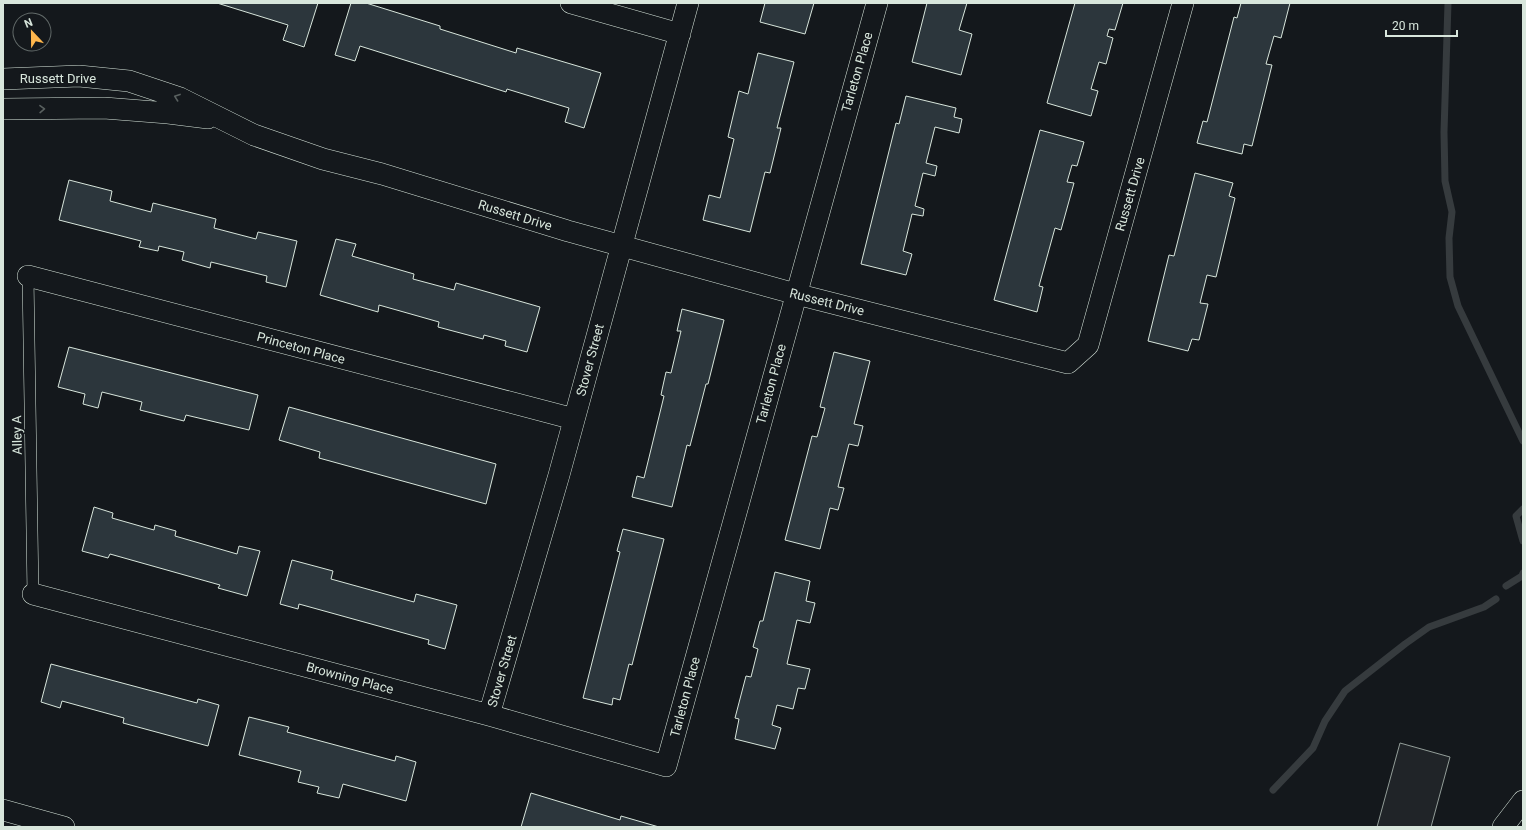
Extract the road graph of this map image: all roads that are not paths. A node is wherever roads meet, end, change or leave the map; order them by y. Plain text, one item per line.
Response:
1 (571, 3) edge
2 (688, 3) edge
3 (877, 3) edge
4 (1183, 3) edge
5 (680, 34) junction
6 (3, 79) edge
7 (3, 109) edge
8 (224, 120) junction
9 (621, 246) junction
10 (28, 276) joint
11 (796, 294) junction
12 (574, 419) junction
13 (33, 594) joint
14 (489, 715) junction
15 (666, 766) joint
16 (1523, 801) edge
17 (3, 810) edge
18 (64, 827) edge
19 (1503, 827) edge

1 - 5 street
2 - 5 street, Stover Street
3 - 11 street, Tarleton Place
4 - 11 street, Russett Drive
5 - 9 street, Stover Street
8 -> 6 street, Russett Drive
7 -> 8 street, Russett Drive
8 - 9 street, Russett Drive
9 - 11 street, Russett Drive
9 - 12 street, Stover Street
10 - 12 street, Princeton Place
10 - 13 lane, Alley A
11 - 15 street, Tarleton Place
12 - 14 street, Stover Street
13 - 14 street, Browning Place
14 - 15 street, Browning Place
16 - 19 street
17 - 18 street

